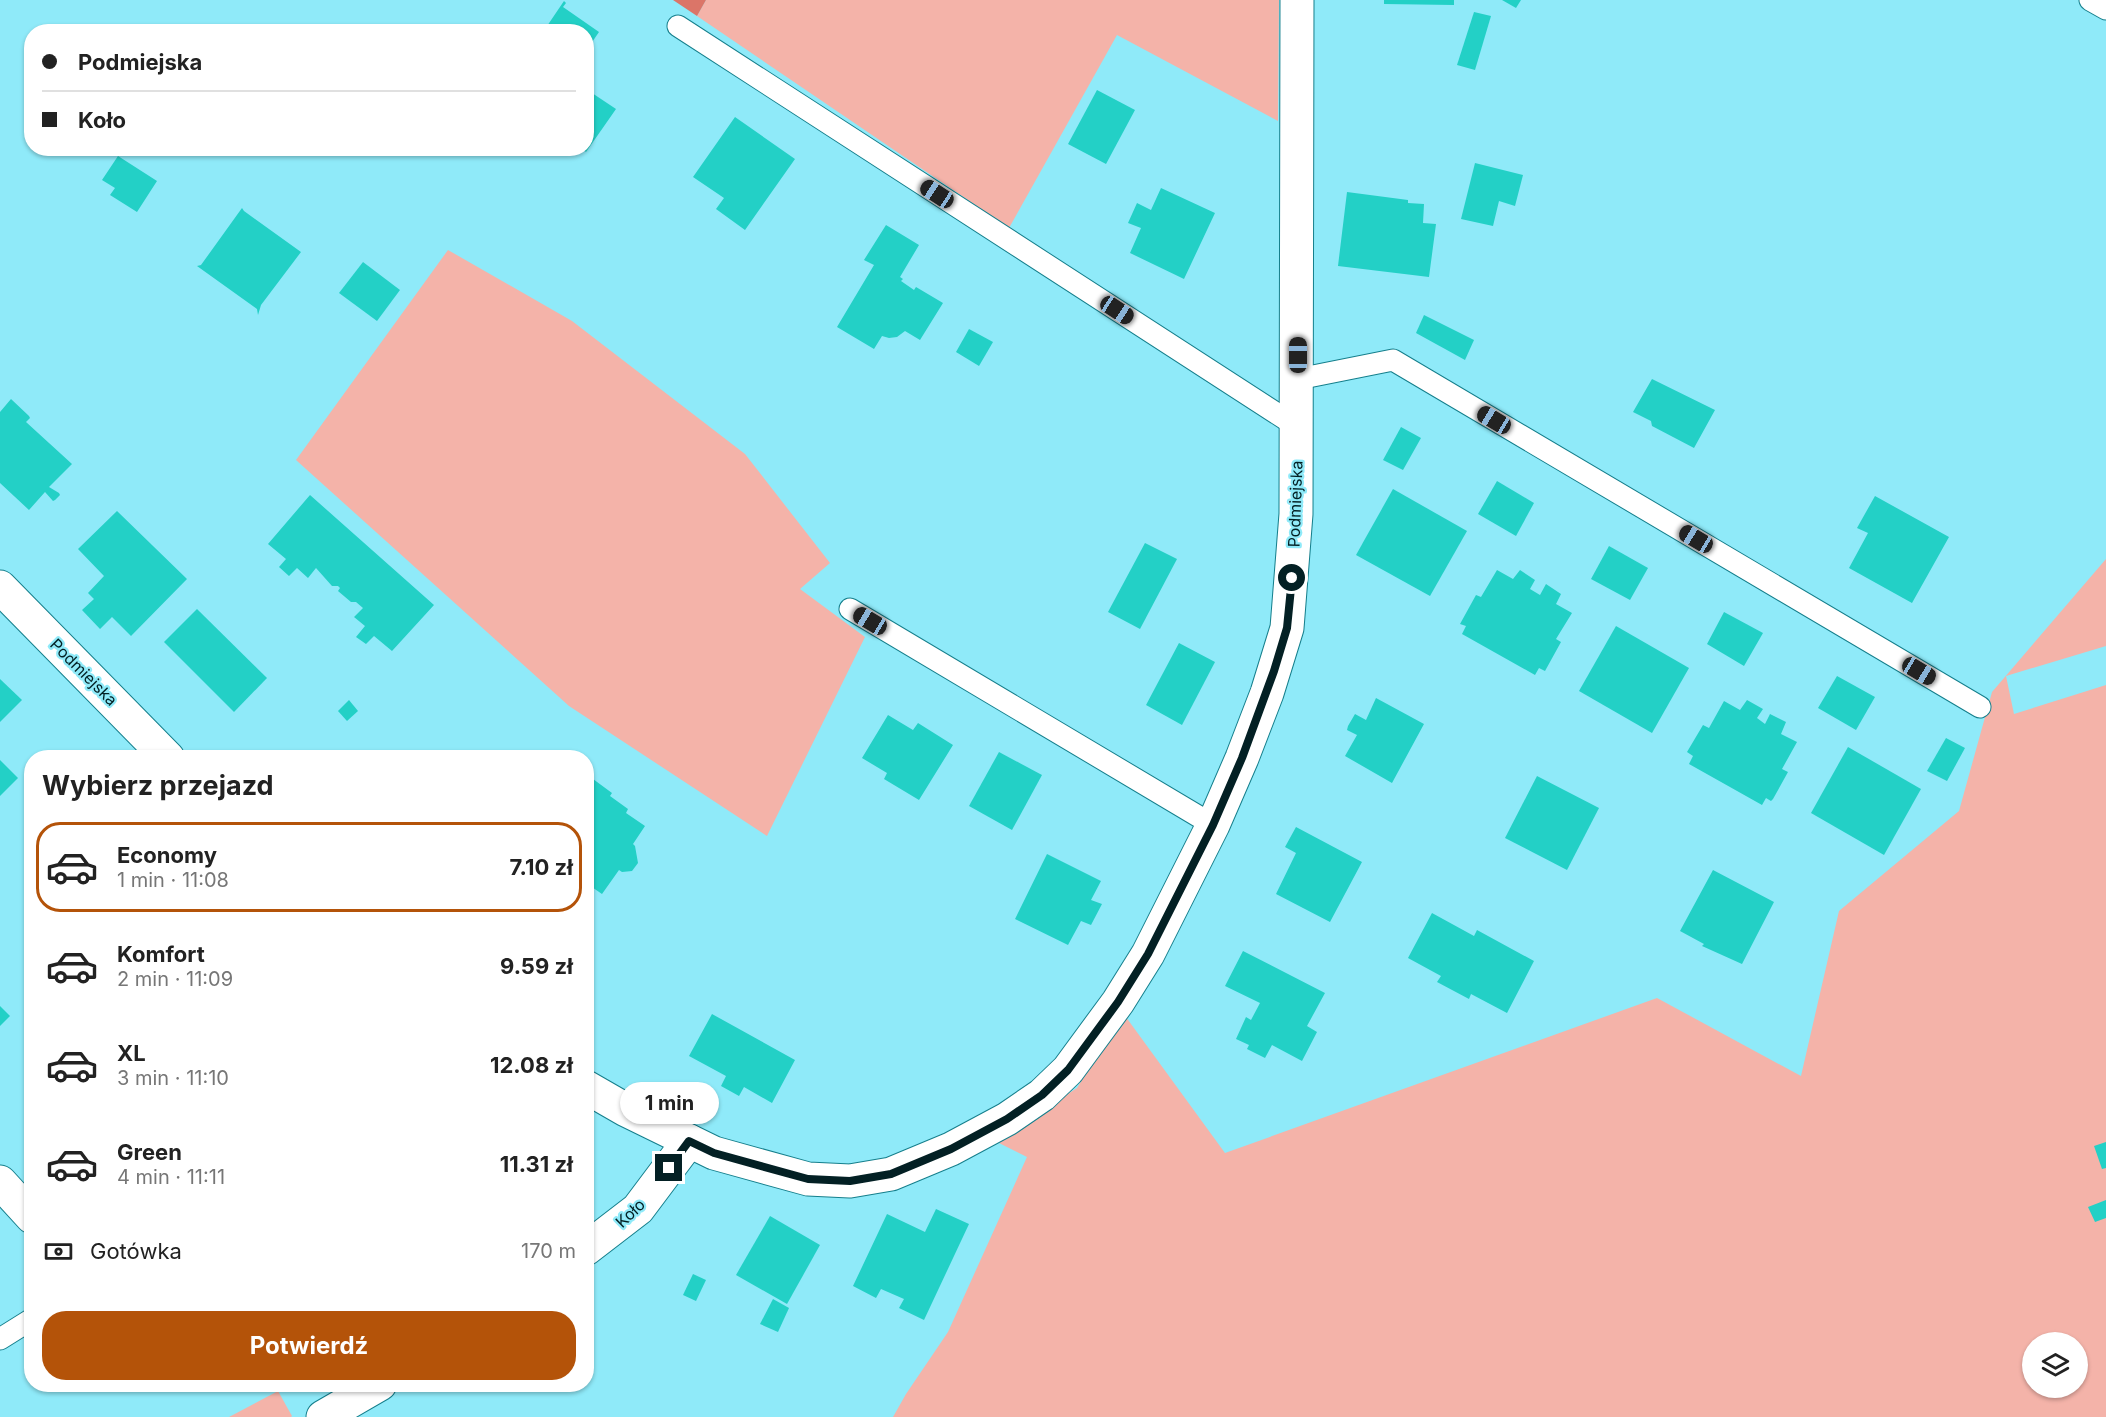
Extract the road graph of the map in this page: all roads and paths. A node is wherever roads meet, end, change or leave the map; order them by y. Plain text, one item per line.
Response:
1 (1296, 0) edge
2 (2090, 0) edge
3 (2106, 9) edge
4 (678, 26) dead end
5 (1298, 379) junction
6 (1296, 426) junction
7 (0, 587) edge
8 (850, 609) dead end
9 (1980, 707) dead end
10 (160, 750) edge
11 (1213, 825) junction
12 (594, 1092) edge
13 (689, 1141) junction
14 (0, 1182) edge
15 (24, 1208) edge
16 (594, 1243) edge
17 (24, 1324) edge
18 (0, 1339) edge
19 (366, 1392) edge
20 (323, 1417) edge

1 - 5 street, Podmiejska
2 - 3 lane
4 - 6 lane
5 - 6 street, Podmiejska
5 - 9 lane
6 - 11 street, Podmiejska
7 - 10 street, Podmiejska
8 - 11 lane
11 - 13 street, Podmiejska
12 - 13 street, Podmiejska
13 - 16 street, Koło
14 - 15 street
17 - 18 lane
19 - 20 street

